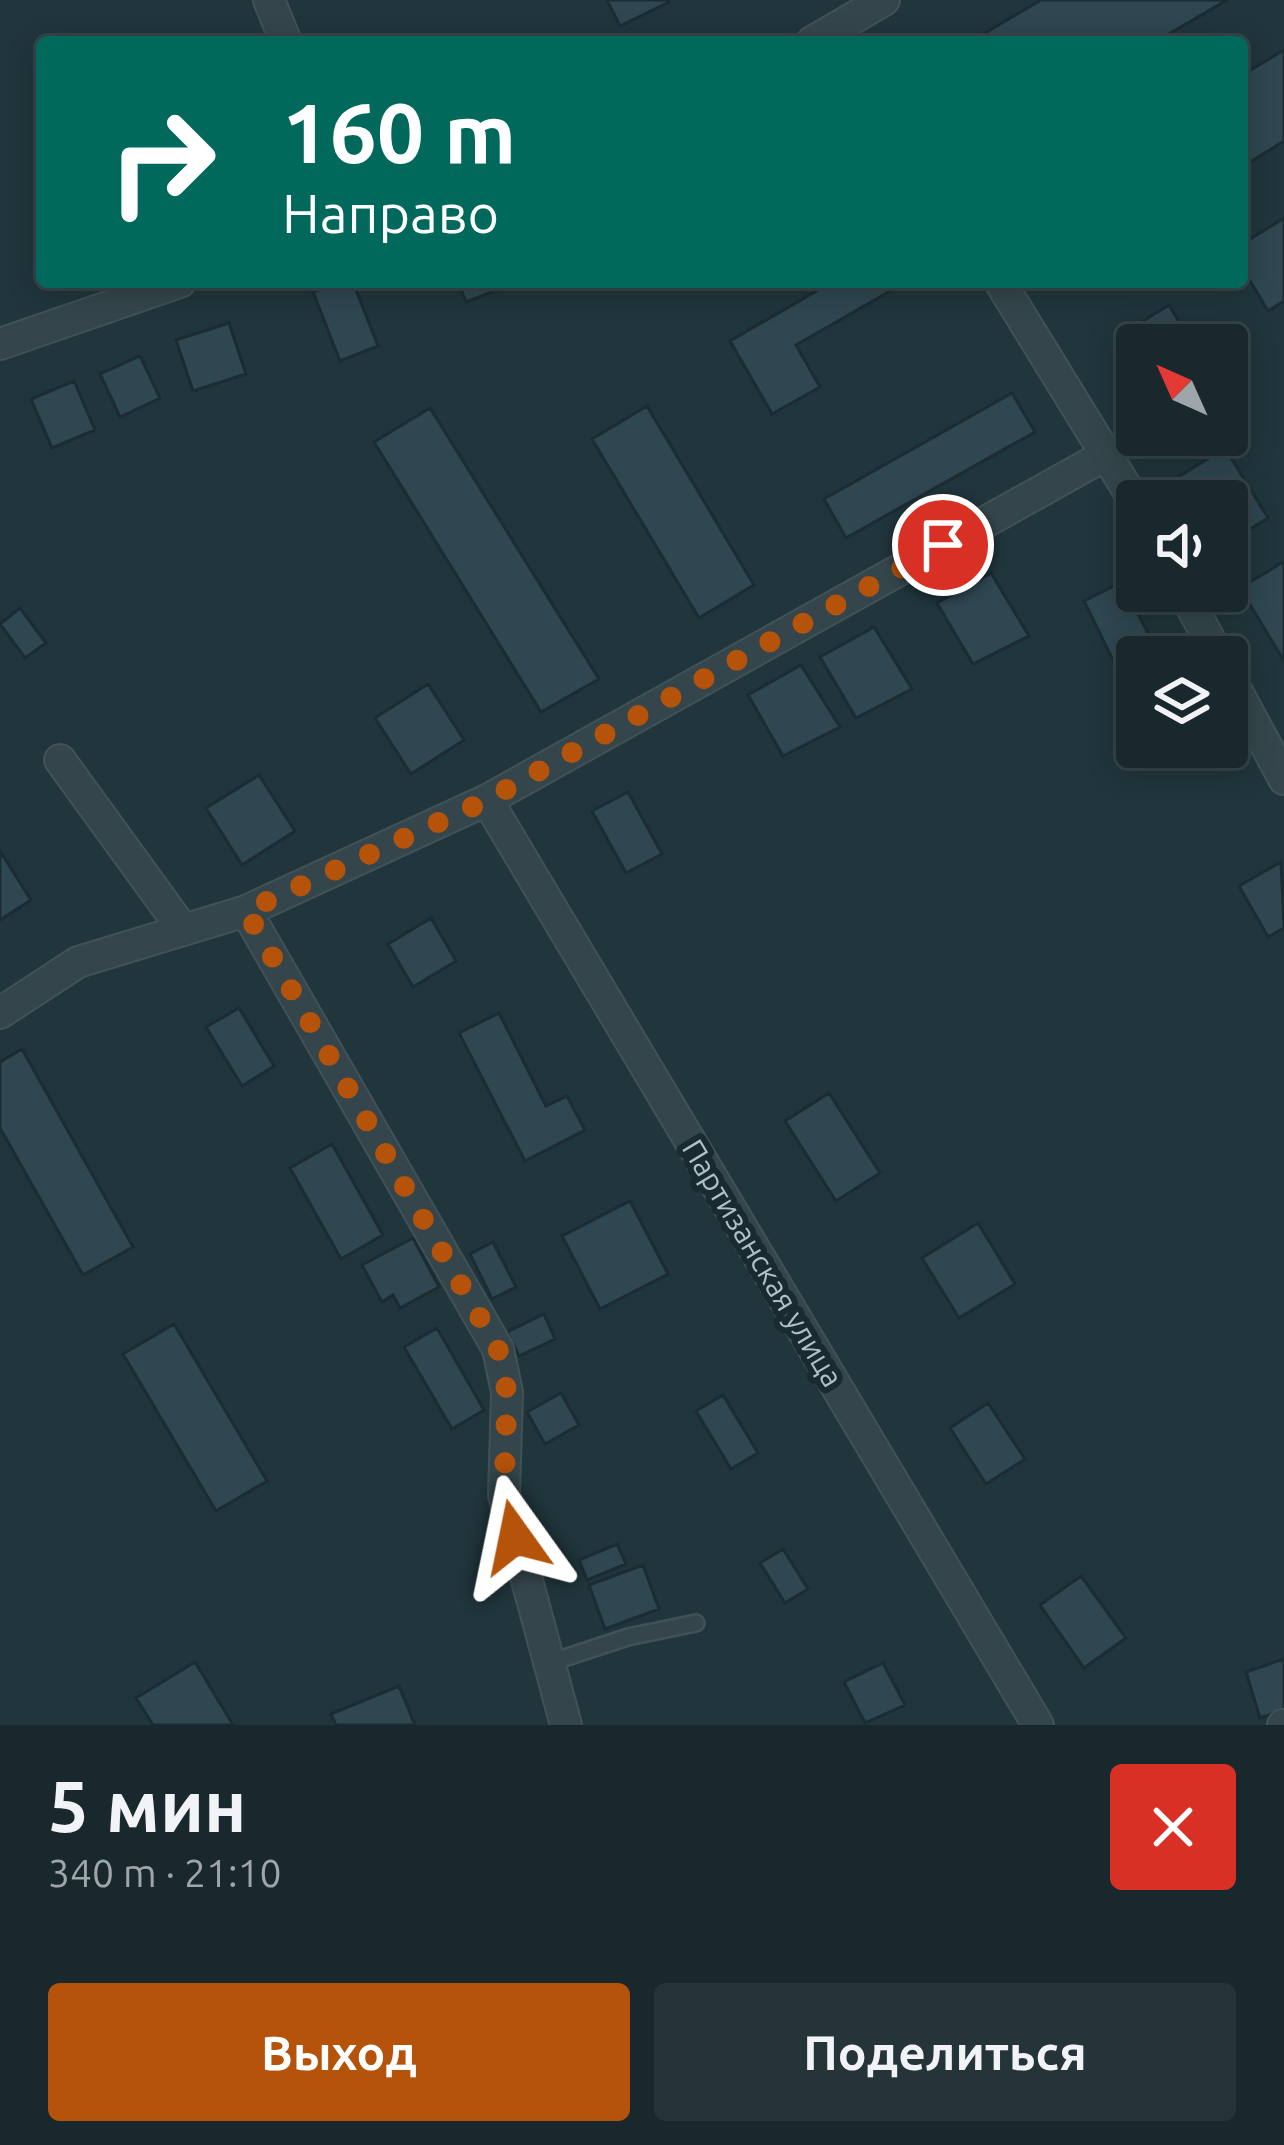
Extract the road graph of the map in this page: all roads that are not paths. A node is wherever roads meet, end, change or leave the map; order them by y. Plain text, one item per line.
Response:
1 (269, 0) edge
2 (884, 0) edge
3 (836, 22) edge
4 (284, 36) edge
5 (163, 288) edge
6 (1004, 288) edge
7 (0, 344) edge
8 (1109, 453) junction
9 (1124, 480) edge
10 (1248, 712) edge
11 (60, 760) dead end
12 (1284, 778) edge
13 (487, 800) junction
14 (246, 911) junction
15 (182, 928) junction
16 (0, 1013) edge
17 (696, 1623) dead end
18 (549, 1664) junction
19 (566, 1725) edge
20 (1038, 1725) edge

1 - 4 street
2 - 3 street
5 - 7 street
6 - 8 street
8 - 9 street
8 - 13 street
10 - 12 street
11 - 15 street
13 - 14 street
13 - 20 street, Партизанская улица
14 - 15 street
14 - 18 street
15 - 16 street
17 - 18 lane
18 - 19 street

